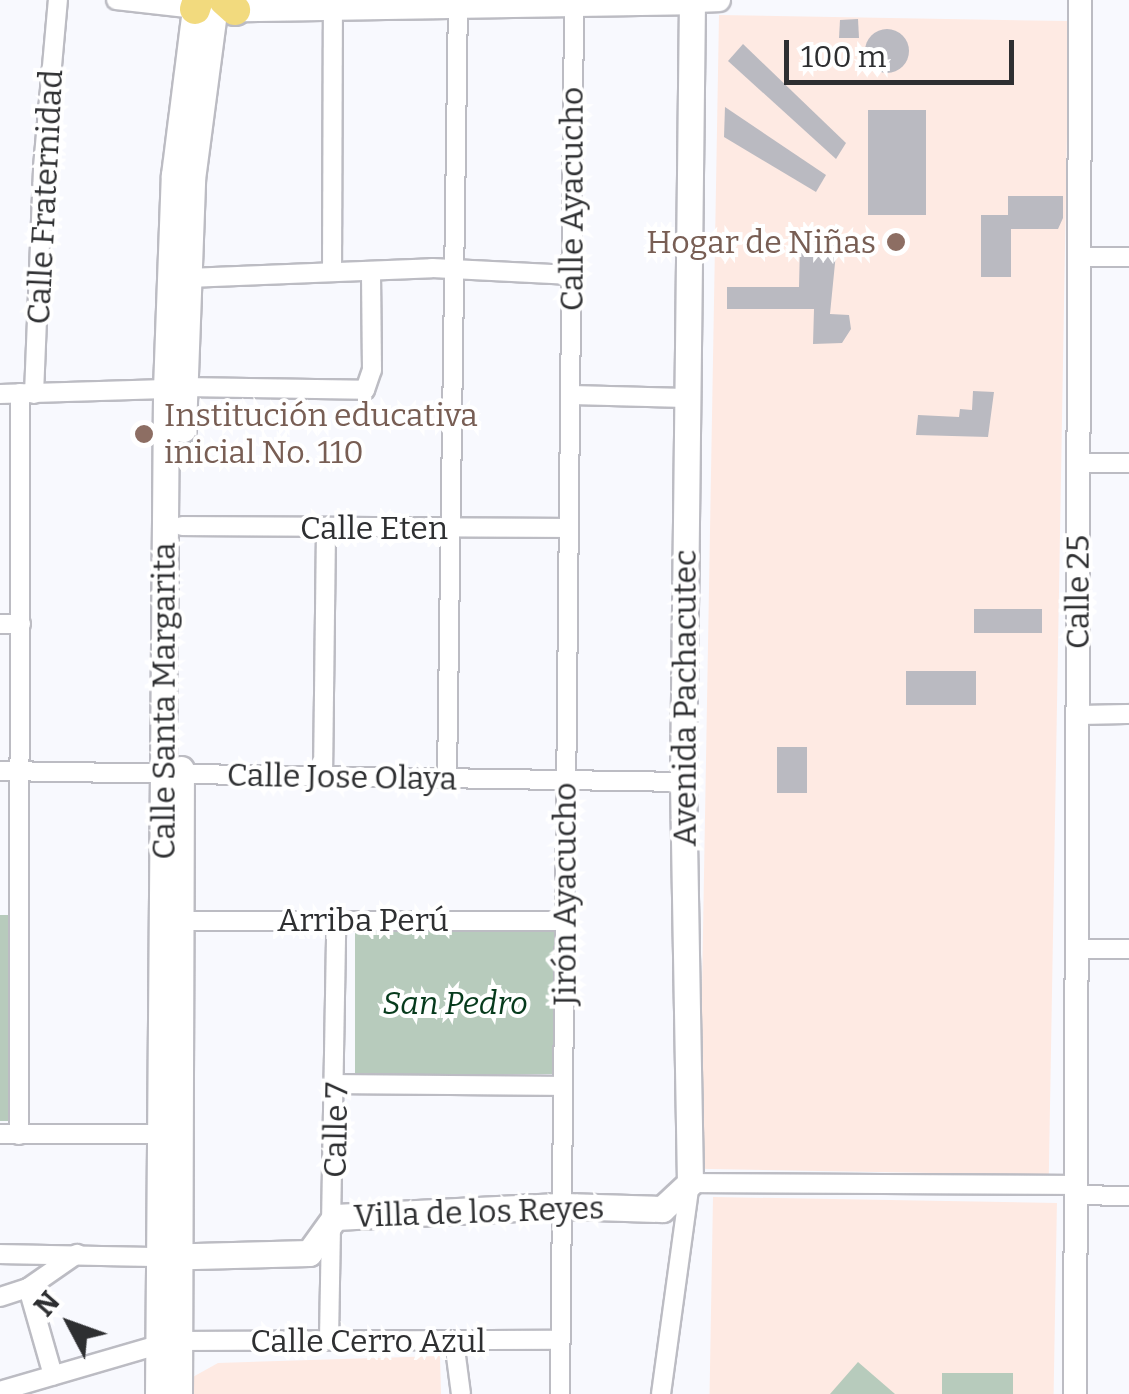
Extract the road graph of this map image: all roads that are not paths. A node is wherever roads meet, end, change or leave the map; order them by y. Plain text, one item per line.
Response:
1 (58, 0) edge
2 (116, 0) edge
3 (720, 0) edge
4 (1080, 0) edge
5 (692, 1) edge
6 (566, 2) edge
7 (458, 3) edge
8 (213, 6) edge
9 (333, 8) junction
10 (1079, 257) junction
11 (1129, 257) edge
12 (453, 269) junction
13 (371, 271) junction
14 (332, 272) junction
15 (572, 275) junction
16 (188, 278) junction
17 (175, 388) junction
18 (0, 394) edge
19 (27, 394) junction
20 (571, 395) junction
21 (686, 398) junction
22 (1078, 463) junction
23 (1129, 463) edge
24 (182, 526) junction
25 (326, 528) junction
26 (448, 528) junction
27 (566, 528) junction
28 (0, 624) edge
29 (21, 624) junction
30 (1129, 714) edge
31 (1078, 715) junction
32 (0, 771) edge
33 (22, 771) junction
34 (172, 774) junction
35 (323, 776) junction
36 (447, 778) junction
37 (565, 780) junction
38 (684, 782) junction
39 (9, 900) edge
40 (336, 920) junction
41 (172, 921) junction
42 (564, 921) junction
43 (1076, 949) junction
44 (1129, 949) edge
45 (337, 1084) junction
46 (563, 1086) junction
47 (170, 1134) junction
48 (9, 1135) edge
49 (690, 1183) junction
50 (1076, 1190) junction
51 (1129, 1196) edge
52 (564, 1206) junction
53 (336, 1217) junction
54 (0, 1254) edge
55 (78, 1254) junction
56 (168, 1258) junction
57 (28, 1288) junction
58 (0, 1297) edge
59 (329, 1340) junction
60 (557, 1340) junction
61 (454, 1341) junction
62 (168, 1343) junction
63 (53, 1375) junction
64 (0, 1391) edge
65 (158, 1394) edge
66 (178, 1394) edge
67 (461, 1394) edge
68 (560, 1394) edge
69 (661, 1394) edge
70 (1075, 1394) edge

1 - 19 street, Calle Fraternidad
2 - 8 street
3 - 5 street
4 - 10 street, Calle 25
5 - 6 main road
5 - 21 main road, Avenida Pachacutec
6 - 7 main road
6 - 15 street, Calle Ayacucho
7 - 9 main road
7 - 12 street
8 - 9 main road
8 - 16 main road, Calle Santa Margarita
8 - 17 main road, Calle Santa Margarita
9 - 14 street
10 - 11 street
10 - 22 street, Calle 25
12 - 13 street
12 - 15 street
12 - 26 street
13 - 14 street
13 - 17 street
14 - 16 street
15 - 20 street, Calle Ayacucho
16 - 17 main road, Calle Santa Margarita
17 - 19 street
17 - 24 main road, Calle Santa Margarita
17 - 34 main road, Calle Santa Margarita
18 - 19 street
19 - 29 street, Calle Fraternidad
20 - 21 street
20 - 27 street, Jirón Ayacucho
21 - 38 main road, Avenida Pachacutec
22 - 23 street
22 - 31 street, Calle 25
24 - 25 street, Calle Eten
24 - 34 main road, Calle Santa Margarita
25 - 26 street, Calle Eten
25 - 35 street
26 - 27 street, Calle Eten
26 - 36 street
27 - 37 street, Jirón Ayacucho
28 - 29 street
29 - 33 street, Calle Fraternidad
30 - 31 street
31 - 43 street, Calle 25
32 - 33 street, Calle Jose Olaya
33 - 34 street, Calle Jose Olaya
33 - 39 street, Calle Fraternidad
34 - 35 street, Calle Jose Olaya
34 - 41 main road, Calle Santa Margarita
35 - 36 street, Calle Jose Olaya
36 - 37 street, Calle Jose Olaya
37 - 38 street, Calle Jose Olaya
37 - 42 street, Jirón Ayacucho
38 - 49 main road, Avenida Pachacutec
39 - 48 street, Calle Fraternidad
40 - 41 street, Arriba Perú
40 - 42 street, Arriba Perú
40 - 45 street, Calle 7
41 - 47 main road, Calle Santa Margarita
42 - 46 street, Jirón Ayacucho
43 - 44 street
43 - 50 street, Calle 25
45 - 46 street
45 - 53 street, Calle 7
46 - 52 street, Jirón Ayacucho
47 - 48 street
47 - 56 main road, Calle Santa Margarita
49 - 50 street
49 - 52 main road, Villa de los Reyes
49 - 69 street, Avenida Pachacutec
50 - 51 street
50 - 70 street, Calle 25
52 - 53 main road, Villa de los Reyes
52 - 60 street, Jirón Ayacucho
53 - 56 main road, Villa de los Reyes
53 - 59 street, Calle 7
54 - 55 street
55 - 56 street
55 - 57 street
56 - 62 main road, Calle Santa Margarita
57 - 58 street
57 - 63 street
59 - 61 street, Calle Cerro Azul
59 - 62 street, Calle Cerro Azul
60 - 61 street, Calle Cerro Azul
60 - 68 street, Jirón Ayacucho
61 - 67 street
62 - 63 street, Calle Cerro Azul
62 - 65 main road, Calle Santa Margarita
62 - 66 main road, Calle Santa Margarita
63 - 64 street, Calle Cerro Azul

